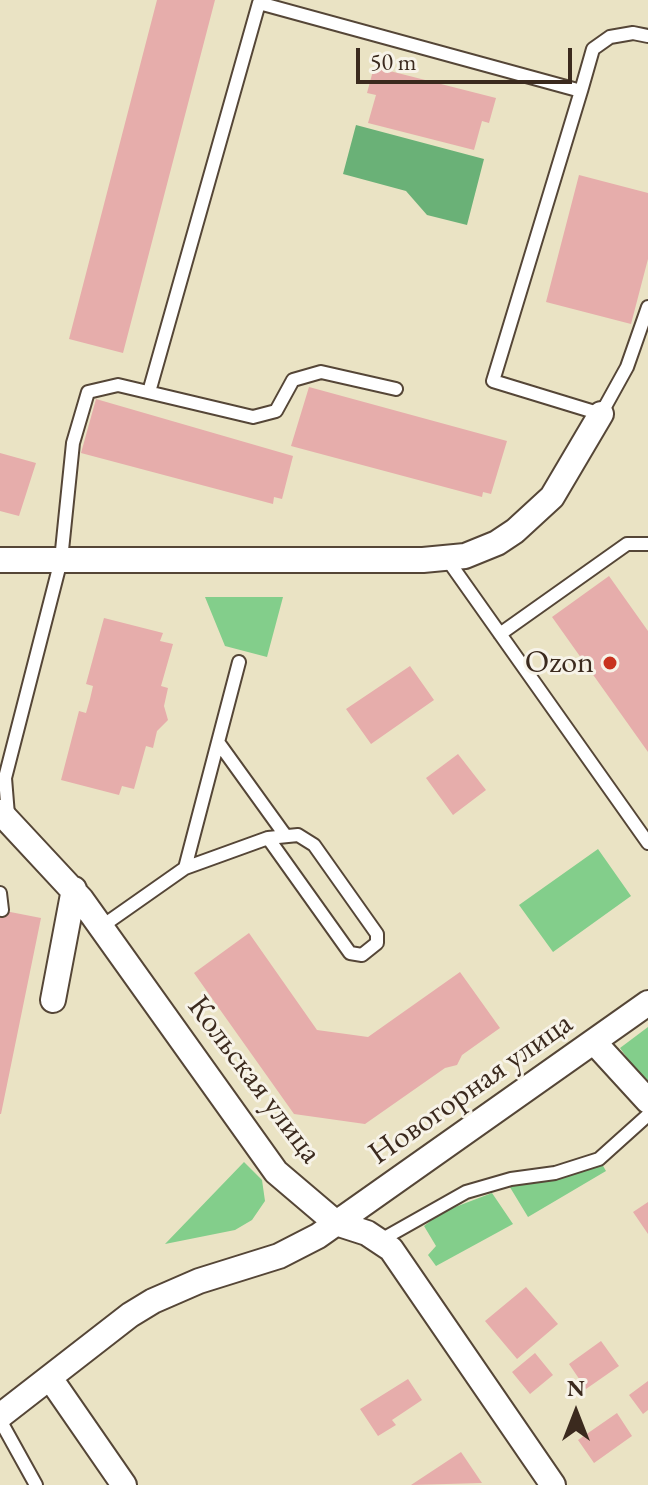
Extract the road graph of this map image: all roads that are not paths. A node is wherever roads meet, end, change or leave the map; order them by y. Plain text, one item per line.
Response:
1 (648, 36) edge
2 (581, 91) junction
3 (648, 307) edge
4 (396, 389) dead end
5 (149, 392) junction
6 (601, 414) junction
7 (648, 544) edge
8 (447, 559) junction
9 (0, 560) edge
10 (61, 560) junction
11 (500, 634) junction
12 (239, 662) dead end
13 (218, 742) junction
14 (4, 815) edge
15 (285, 835) junction
16 (268, 838) junction
17 (648, 843) edge
18 (185, 868) junction
19 (74, 889) junction
20 (0, 893) edge
21 (2, 910) edge
22 (101, 927) junction
23 (53, 1000) dead end
24 (648, 1003) edge
25 (594, 1042) junction
26 (648, 1101) edge
27 (648, 1115) edge
28 (336, 1223) junction
29 (386, 1244) junction
30 (50, 1378) junction
31 (0, 1418) edge
32 (36, 1485) edge
33 (124, 1485) edge
34 (553, 1485) edge

1 - 2 lane
2 - 5 lane
2 - 6 lane
3 - 6 lane
4 - 5 lane
5 - 10 lane
6 - 8 street
7 - 11 lane
8 - 10 street
8 - 11 lane
9 - 10 street
10 - 14 lane
11 - 17 lane
12 - 13 lane
13 - 15 lane
13 - 18 lane
14 - 19 street, Кольская улица
15 - 16 lane
15 - 16 lane
16 - 18 lane
18 - 22 lane
19 - 22 street, Кольская улица
19 - 23 street
20 - 21 lane
22 - 28 street, Кольская улица
24 - 25 street, Новогорная улица
25 - 26 street
25 - 28 street, Новогорная улица
27 - 29 lane
28 - 29 street, Кольская улица
28 - 30 street, Новогорная улица
29 - 34 street
30 - 31 street, Новогорная улица
30 - 33 street
31 - 32 lane

